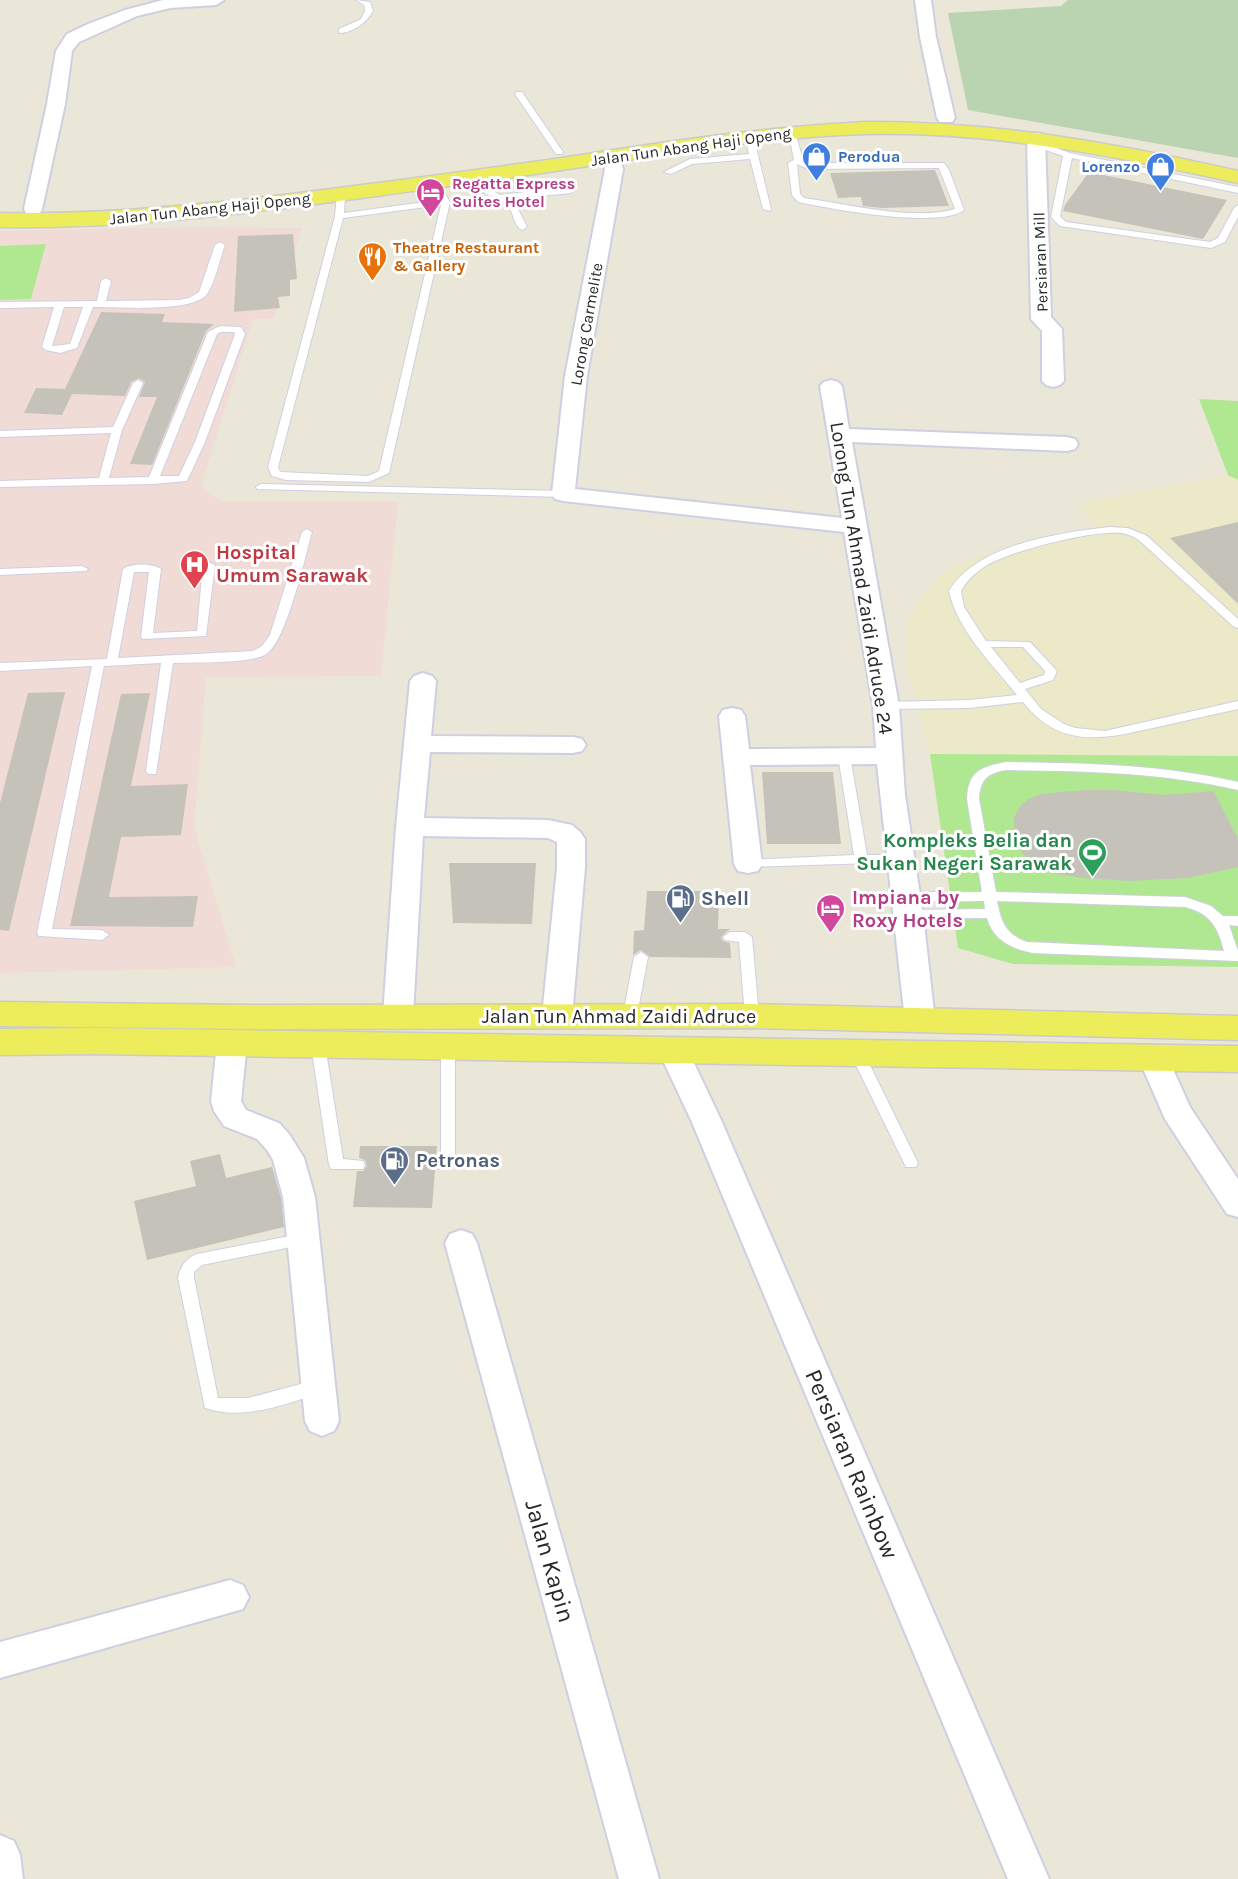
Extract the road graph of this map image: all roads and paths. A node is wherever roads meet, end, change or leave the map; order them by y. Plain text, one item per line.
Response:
1 (216, 0) edge
2 (360, 0) edge
3 (923, 0) edge
4 (342, 32) dead end
5 (519, 94) dead end
6 (946, 118) junction
7 (791, 132) junction
8 (1036, 141) junction
9 (751, 146) junction
10 (559, 152) junction
11 (1068, 155) junction
12 (610, 156) junction
13 (799, 161) junction
14 (1238, 166) edge
15 (668, 172) dead end
16 (478, 177) junction
17 (1238, 177) edge
18 (434, 183) junction
19 (571, 190) dead end
20 (1238, 190) edge
21 (341, 194) junction
22 (499, 198) junction
23 (446, 202) junction
24 (0, 208) edge
25 (1238, 208) edge
26 (33, 209) junction
27 (767, 209) dead end
28 (339, 216) junction
29 (0, 220) edge
30 (522, 227) dead end
31 (220, 245) dead end
32 (106, 281) dead end
33 (60, 304) junction
34 (89, 304) junction
35 (101, 304) junction
36 (0, 305) edge
37 (1053, 381) dead end
38 (138, 383) dead end
39 (831, 386) dead end
40 (117, 430) junction
41 (0, 434) edge
42 (841, 435) junction
43 (1066, 444) dead end
44 (153, 481) junction
45 (104, 482) junction
46 (0, 484) edge
47 (261, 487) dead end
48 (563, 494) junction
49 (856, 526) junction
50 (307, 532) dead end
51 (209, 565) dead end
52 (81, 569) dead end
53 (0, 572) edge
54 (1238, 625) edge
55 (147, 637) junction
56 (982, 644) junction
57 (168, 659) junction
58 (146, 660) junction
59 (106, 662) junction
60 (0, 667) edge
61 (423, 681) dead end
62 (1021, 693) junction
63 (886, 706) junction
64 (1236, 708) edge
65 (732, 716) dead end
66 (418, 744) junction
67 (573, 746) dead end
68 (844, 756) junction
69 (889, 756) junction
70 (738, 757) junction
71 (152, 771) dead end
72 (1238, 786) edge
73 (410, 827) junction
74 (900, 859) junction
75 (861, 860) junction
76 (748, 864) joint
77 (989, 896) junction
78 (908, 906) junction
79 (993, 913) junction
80 (1221, 920) junction
81 (1238, 921) edge
82 (102, 936) dead end
83 (730, 937) dead end
84 (1235, 956) edge
85 (641, 957) dead end
86 (0, 1014) edge
87 (630, 1015) junction
88 (398, 1016) junction
89 (557, 1016) junction
90 (752, 1016) junction
91 (920, 1021) junction
92 (1238, 1028) edge
93 (0, 1042) edge
94 (231, 1043) junction
95 (318, 1044) junction
96 (448, 1046) junction
97 (673, 1050) junction
98 (857, 1053) junction
99 (1153, 1057) junction
100 (1238, 1059) edge
101 (436, 1163) dead end
102 (911, 1163) dead end
103 (358, 1165) dead end
104 (1238, 1205) edge
105 (305, 1239) junction
106 (461, 1243) dead end
107 (319, 1386) junction
108 (322, 1421) dead end
109 (230, 1597) dead end
110 (0, 1660) edge
111 (0, 1855) edge
112 (3, 1879) edge
113 (639, 1879) edge
114 (1029, 1879) edge

1 - 26 street
2 - 4 lane
3 - 6 street
5 - 10 lane
6 - 10 main road, Jalan Tun Abang Haji Openg
6 - 14 main road, Jalan Tun Abang Haji Openg
7 - 8 main road, Jalan Tun Abang Haji Openg
7 - 9 main road, Jalan Tun Abang Haji Openg
7 - 13 lane
8 - 11 lane
8 - 17 main road, Jalan Tun Abang Haji Openg
8 - 37 street, Persiaran Mill
9 - 12 main road, Jalan Tun Abang Haji Openg
9 - 15 lane
9 - 27 lane
10 - 26 main road, Jalan Tun Abang Haji Openg
11 - 20 lane
11 - 25 lane
12 - 16 main road, Jalan Tun Abang Haji Openg
12 - 48 street, Lorong Carmelite
13 - 13 lane
16 - 18 main road, Jalan Tun Abang Haji Openg
16 - 22 lane
18 - 21 main road, Jalan Tun Abang Haji Openg
18 - 23 lane
19 - 22 lane
21 - 28 lane
21 - 29 main road, Jalan Tun Abang Haji Openg
22 - 30 lane
23 - 28 lane
23 - 28 lane
24 - 26 main road, Jalan Tun Abang Haji Openg
31 - 35 lane
32 - 35 lane
33 - 34 lane
33 - 34 lane
33 - 36 lane
34 - 35 lane
38 - 40 lane
39 - 42 street, Lorong Tun Ahmad Zaidi Adruce 24
40 - 41 lane
40 - 45 lane
42 - 43 street
42 - 49 street, Lorong Tun Ahmad Zaidi Adruce 24
44 - 44 lane
44 - 45 lane
45 - 46 lane
47 - 48 lane
48 - 49 street
49 - 63 street, Lorong Tun Ahmad Zaidi Adruce 24
50 - 57 lane
51 - 55 lane
52 - 53 lane
54 - 56 lane
55 - 58 lane
55 - 59 lane
56 - 62 lane
56 - 62 lane
57 - 58 lane
57 - 71 lane
58 - 59 lane
59 - 60 lane
59 - 82 lane
61 - 66 street
62 - 63 lane
62 - 64 lane
63 - 69 street, Lorong Tun Ahmad Zaidi Adruce 24
65 - 70 street
66 - 67 street
66 - 73 street
68 - 69 street
68 - 70 street
68 - 75 lane
69 - 74 street, Lorong Tun Ahmad Zaidi Adruce 24
70 - 76 street
72 - 77 lane
73 - 88 street
73 - 89 street
74 - 75 lane
74 - 78 street, Lorong Tun Ahmad Zaidi Adruce 24
75 - 76 lane
77 - 78 lane
77 - 79 lane
77 - 80 lane
78 - 79 lane
78 - 91 street, Lorong Tun Ahmad Zaidi Adruce 24
79 - 84 lane
80 - 81 lane
80 - 84 lane
83 - 90 lane
85 - 87 lane
86 - 88 main road, Jalan Tun Ahmad Zaidi Adruce
87 - 89 main road, Jalan Tun Ahmad Zaidi Adruce
87 - 90 main road, Jalan Tun Ahmad Zaidi Adruce
88 - 89 main road, Jalan Tun Ahmad Zaidi Adruce
90 - 91 main road, Jalan Tun Ahmad Zaidi Adruce
91 - 92 main road, Jalan Tun Ahmad Zaidi Adruce
93 - 94 main road, Jalan Tun Ahmad Zaidi Adruce
94 - 95 main road, Jalan Tun Ahmad Zaidi Adruce
94 - 105 street
95 - 96 main road, Jalan Tun Ahmad Zaidi Adruce
95 - 103 lane
96 - 97 main road, Jalan Tun Ahmad Zaidi Adruce
96 - 101 lane
97 - 98 main road, Jalan Tun Ahmad Zaidi Adruce
97 - 114 street, Persiaran Rainbow
98 - 99 main road, Jalan Tun Ahmad Zaidi Adruce
98 - 102 lane
99 - 100 main road, Jalan Tun Ahmad Zaidi Adruce
99 - 104 street
105 - 107 street
105 - 107 lane
106 - 113 street, Jalan Kapin
107 - 108 street
109 - 110 street
111 - 112 street

